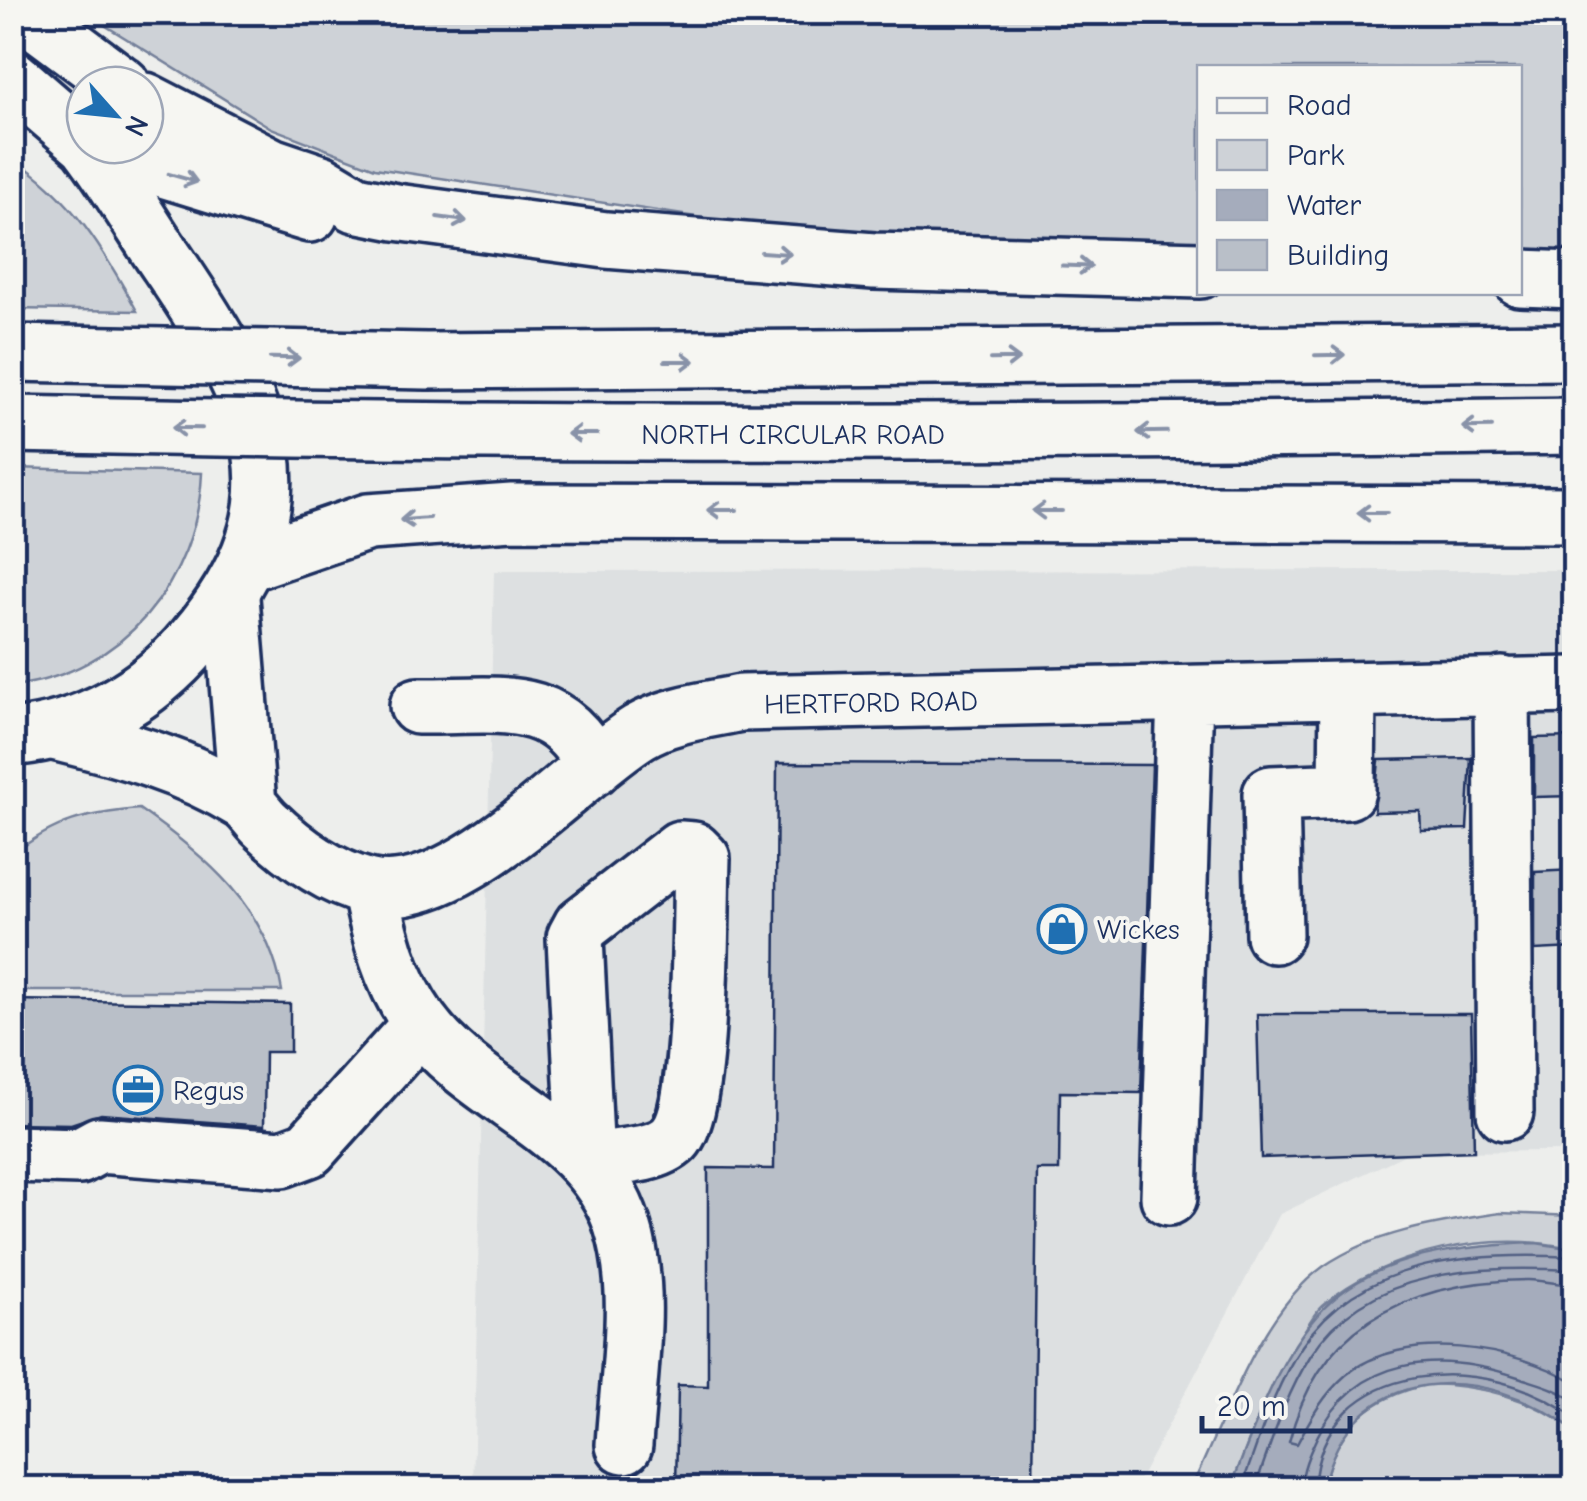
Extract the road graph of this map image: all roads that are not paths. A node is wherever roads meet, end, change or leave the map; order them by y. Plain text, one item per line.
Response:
1 (24, 12) edge
2 (95, 65) edge
3 (12, 78) edge
4 (165, 112) edge
5 (65, 124) edge
6 (102, 165) edge
7 (155, 165) edge
8 (356, 204) junction
9 (1197, 270) edge
10 (1522, 278) edge
11 (1574, 280) edge
12 (12, 352) edge
13 (1574, 352) edge
14 (12, 424) edge
15 (1574, 426) edge
16 (1574, 514) edge
17 (240, 580) junction
18 (1574, 685) edge
19 (1502, 686) junction
20 (1348, 691) junction
21 (1185, 695) junction
22 (418, 706) dead end
23 (35, 735) edge
24 (594, 767) junction
25 (248, 804) junction
26 (370, 888) junction
27 (1274, 936) dead end
28 (421, 1024) junction
29 (1506, 1112) dead end
30 (12, 1154) edge
31 (586, 1161) junction
32 (1170, 1196) dead end
33 (624, 1445) dead end

1 - 2 main road
3 - 5 main road
4 - 8 main road
6 - 17 main road
7 -> 8 main road
8 -> 9 main road
10 - 11 main road
12 -> 13 main road, bridge
15 -> 14 main road, NORTH CIRCULAR ROAD, bridge
16 -> 17 main road
17 - 23 main road
17 - 25 main road
18 - 19 main road, HERTFORD ROAD
19 - 20 main road, HERTFORD ROAD
19 - 29 main road
20 - 21 main road, HERTFORD ROAD
20 - 27 main road
21 - 24 main road, HERTFORD ROAD
21 - 32 main road
22 - 24 main road
23 - 25 main road
24 - 26 main road, HERTFORD ROAD
25 - 26 main road
26 - 28 main road
28 - 30 main road
28 - 31 main road
31 - 31 main road
31 - 33 main road

